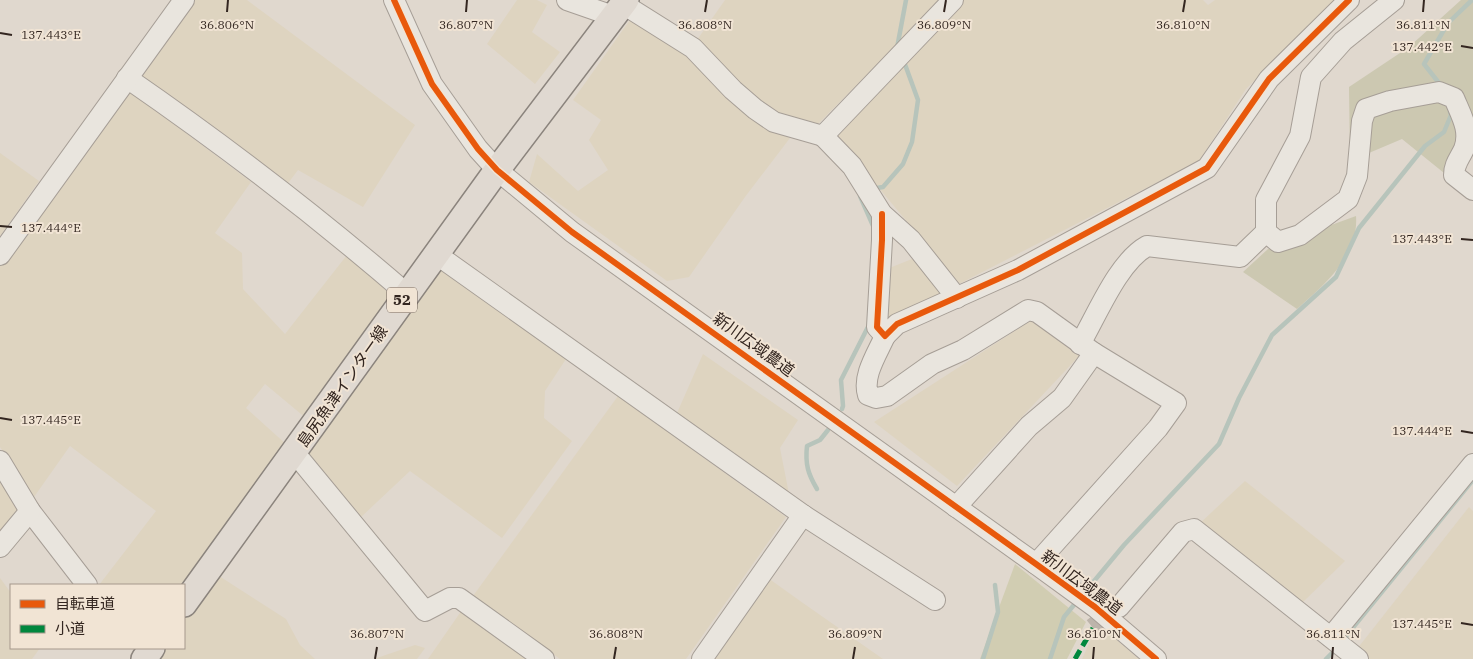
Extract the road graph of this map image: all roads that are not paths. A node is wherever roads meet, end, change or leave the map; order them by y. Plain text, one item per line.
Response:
1 (184, 0) edge
2 (394, 0) edge
3 (568, 0) edge
4 (952, 0) edge
5 (1349, 0) edge
6 (1394, 0) edge
7 (621, 7) edge
8 (127, 78) junction
9 (823, 136) junction
10 (497, 170) junction
11 (1473, 190) edge
12 (882, 214) junction
13 (1266, 232) junction
14 (436, 254) junction
15 (0, 255) edge
16 (407, 294) junction
17 (957, 298) junction
18 (884, 336) junction
19 (1087, 349) junction
20 (294, 452) junction
21 (0, 461) edge
22 (1473, 464) edge
23 (956, 507) junction
24 (30, 511) junction
25 (803, 515) junction
26 (0, 547) edge
27 (1036, 564) junction
28 (86, 584) edge
29 (935, 600) dead end
30 (185, 603) edge
31 (1118, 606) tunnel mouth
32 (1331, 637) junction
33 (1349, 656) edge
34 (544, 659) edge
35 (702, 659) edge
36 (1156, 659) edge

1 - 8 street
2 - 10 street, 新川広域農道
3 - 7 street
4 - 9 street
5 - 17 street
6 - 13 street
7 - 9 street
7 - 10 main road, 島尻魚津インター線 / 52
8 - 15 street
8 - 16 street
9 - 12 street
10 - 14 main road, 島尻魚津インター線 / 52
10 - 23 street, 新川広域農道
11 - 13 street
12 - 17 street
12 - 18 street
13 - 19 street
14 - 16 main road, 島尻魚津インター線 / 52
14 - 25 street
16 - 20 main road, 島尻魚津インター線 / 52
17 - 18 street
18 - 19 street
19 - 23 street
19 - 27 street
20 - 30 main road, 島尻魚津インター線 / 52
20 - 34 street
21 - 24 street
22 - 32 street
23 - 27 street, 新川広域農道
24 - 26 street
24 - 28 street
25 - 29 street
25 - 35 street
27 - 36 street, 新川広域農道
31 - 32 street
32 - 33 street

